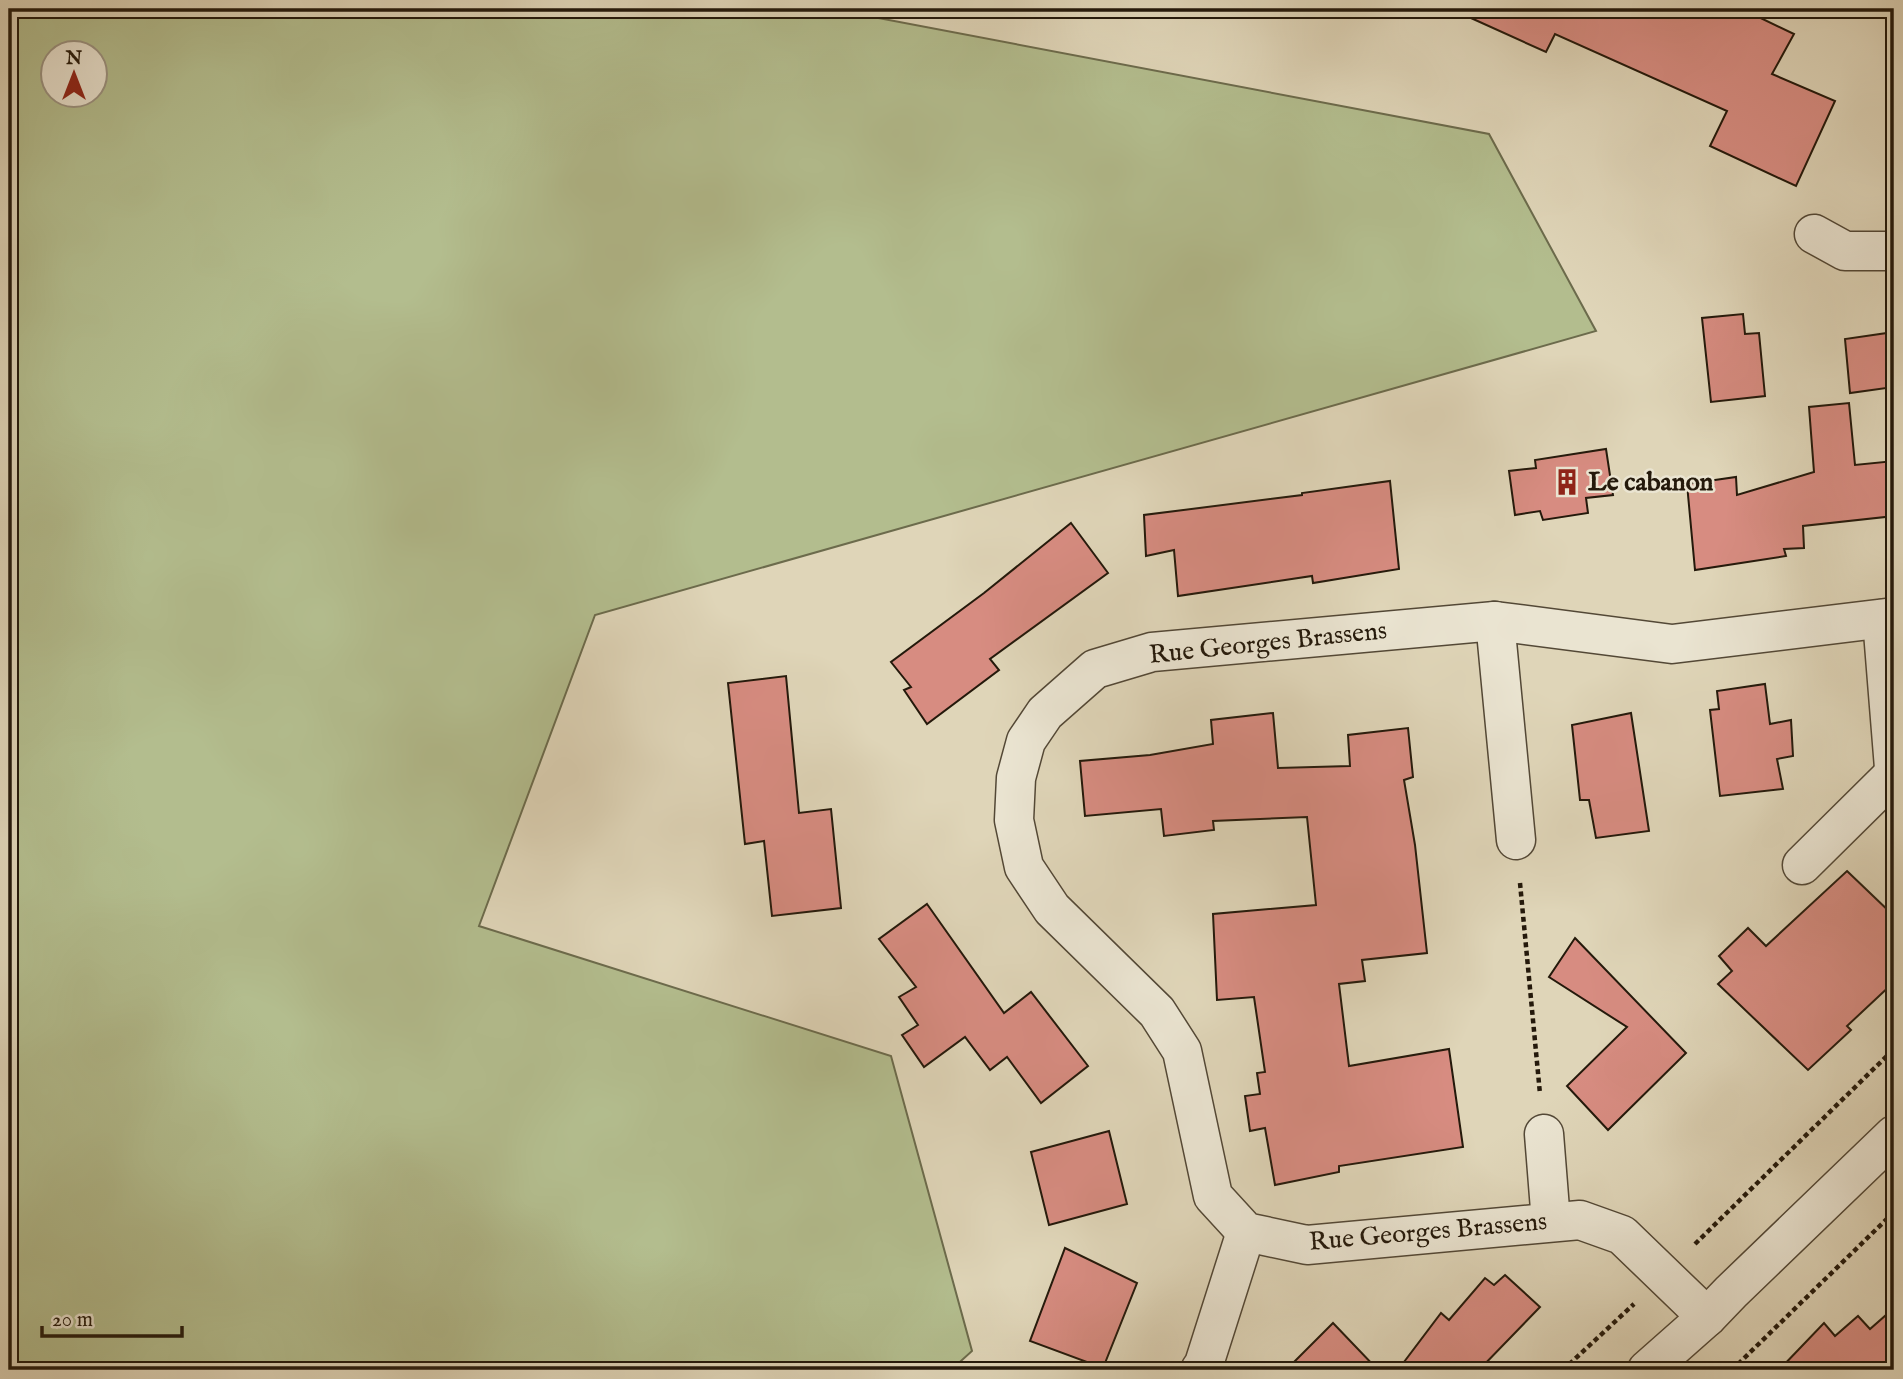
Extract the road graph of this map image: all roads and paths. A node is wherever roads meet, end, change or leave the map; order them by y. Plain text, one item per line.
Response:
1 (1814, 234) dead end
2 (1894, 251) edge
3 (1888, 618) edge
4 (1495, 621) junction
5 (1894, 768) edge
6 (1894, 774) edge
7 (1516, 840) joint
8 (1802, 865) dead end
9 (1894, 1049) edge
10 (1544, 1134) joint
11 (1894, 1135) edge
12 (1893, 1216) edge
13 (1551, 1222) junction
14 (1246, 1232) junction
15 (1664, 1275) junction
16 (1707, 1317) junction
17 (1653, 1368) edge
18 (1200, 1370) edge
19 (1563, 1370) edge
20 (1732, 1370) edge

1 - 2 street
3 - 4 street, Rue Georges Brassens
3 - 5 street
4 - 7 street
4 - 14 street, Rue Georges Brassens
6 - 8 street
7 - 10 path
9 - 15 path
10 - 13 street
11 - 16 street
12 - 20 path
13 - 14 street, Rue Georges Brassens
13 - 15 street, Rue Georges Brassens
14 - 18 street
15 - 16 street, Rue Georges Brassens
15 - 19 path
16 - 17 street

